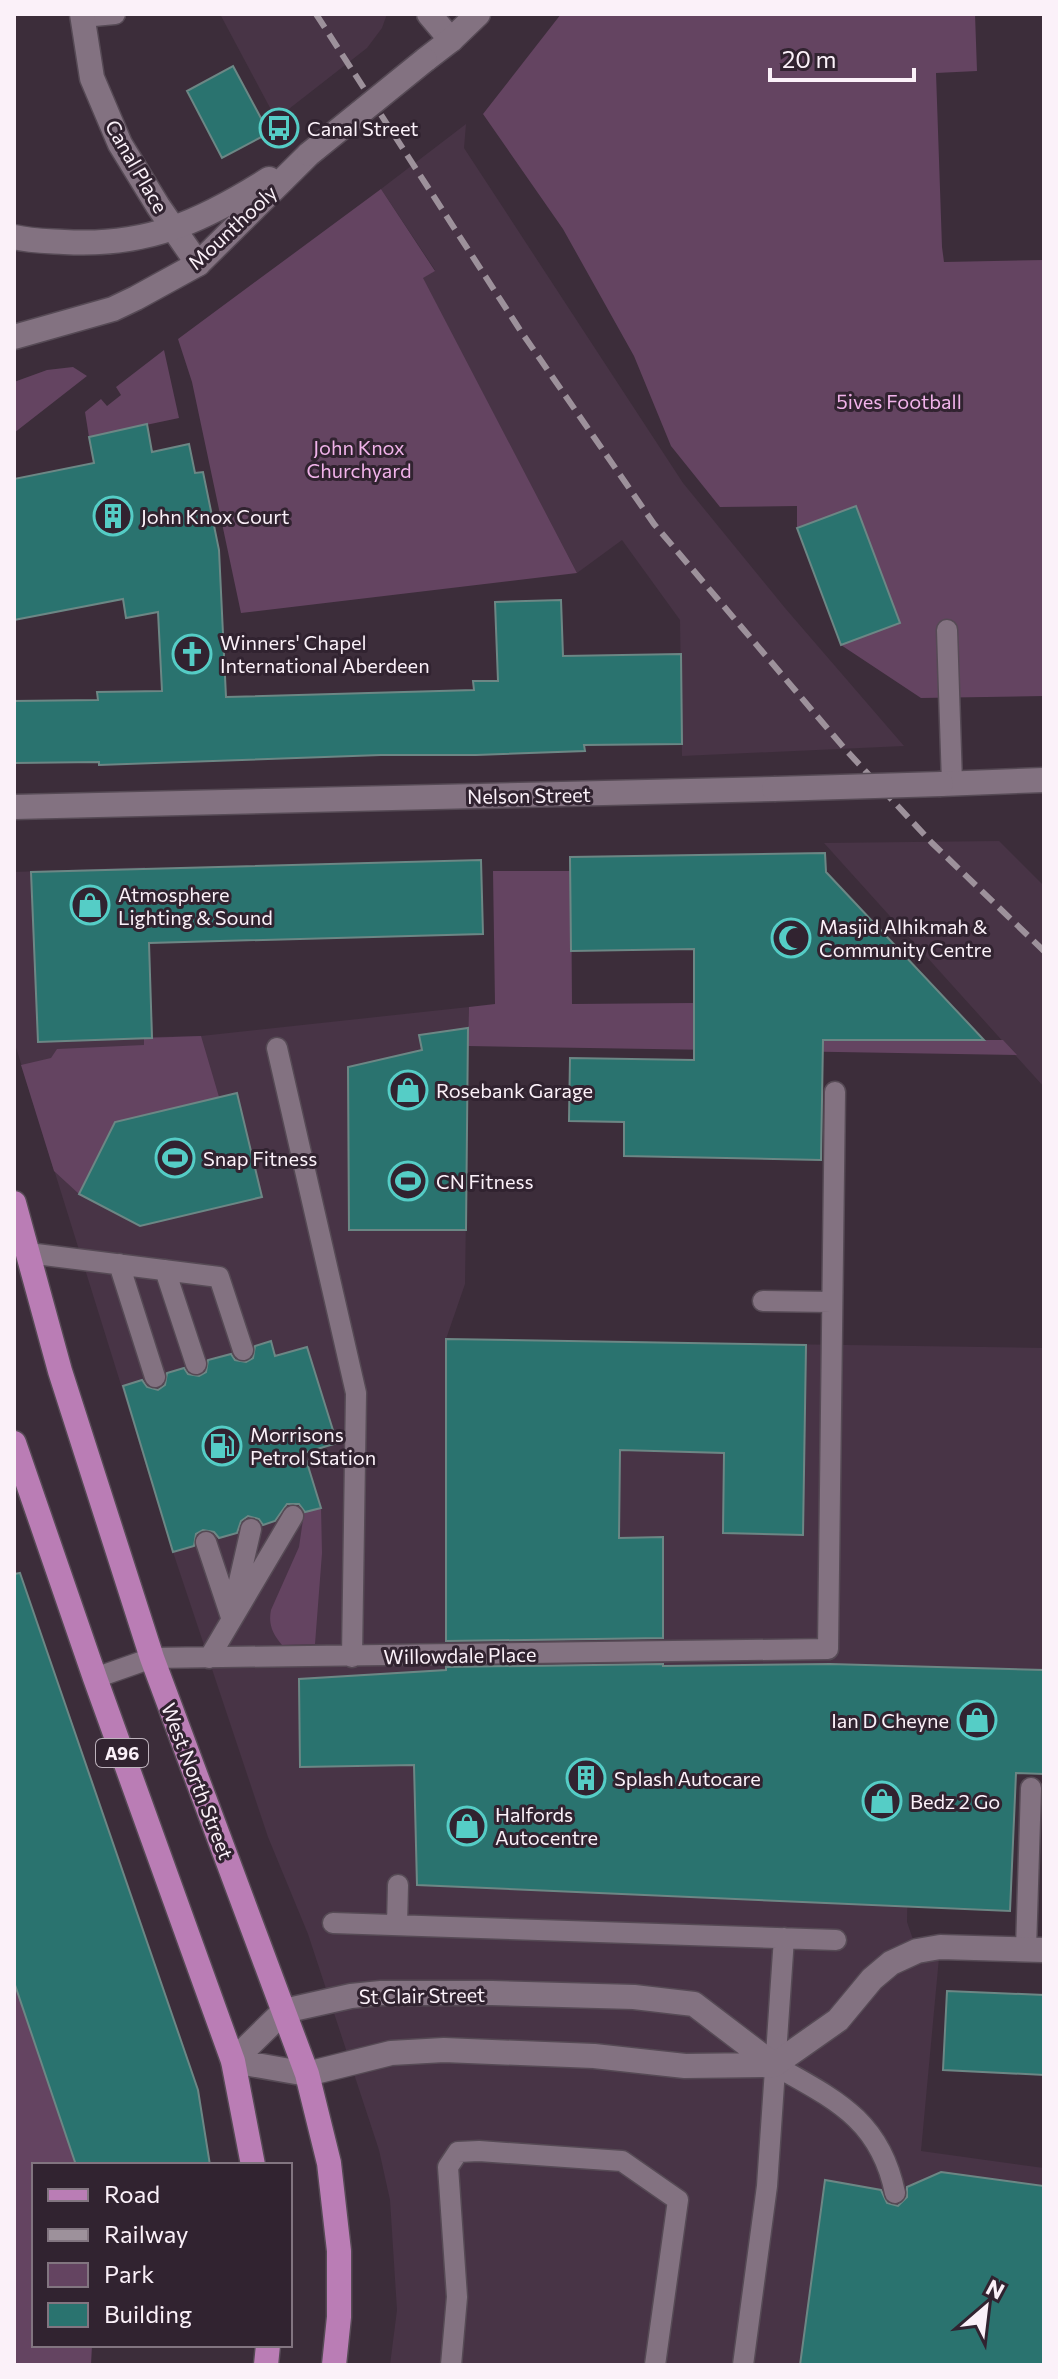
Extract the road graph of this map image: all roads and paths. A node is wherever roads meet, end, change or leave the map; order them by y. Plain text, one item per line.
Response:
1 (115, 14) edge
2 (429, 14) edge
3 (478, 14) edge
4 (82, 15) edge
5 (451, 40) junction
6 (309, 154) junction
7 (175, 229) junction
8 (14, 237) edge
9 (198, 264) junction
10 (14, 337) edge
11 (947, 630) dead end
12 (1044, 780) edge
13 (947, 784) junction
14 (14, 807) edge
15 (277, 1048) dead end
16 (835, 1092) dead end
17 (14, 1203) edge
18 (28, 1253) junction
19 (119, 1264) junction
20 (165, 1270) junction
21 (763, 1301) dead end
22 (832, 1302) junction
23 (243, 1350) dead end
24 (196, 1364) dead end
25 (155, 1377) dead end
26 (14, 1443) edge
27 (293, 1516) dead end
28 (251, 1529) dead end
29 (206, 1542) dead end
30 (231, 1617) junction
31 (352, 1657) junction
32 (152, 1658) junction
33 (209, 1658) junction
34 (95, 1678) junction
35 (1031, 1788) dead end
36 (398, 1885) dead end
37 (333, 1923) dead end
38 (397, 1925) junction
39 (784, 1938) junction
40 (836, 1940) dead end
41 (1035, 1950) edge
42 (284, 2011) junction
43 (233, 2061) junction
44 (774, 2065) junction
45 (307, 2074) junction
46 (253, 2163) edge
47 (895, 2193) dead end
48 (334, 2365) edge
49 (451, 2365) edge
50 (655, 2365) edge
51 (743, 2365) edge

1 - 4 lane
2 - 5 street
3 - 5 street, Mounthooly
4 - 7 street, Canal Place
5 - 6 street, Mounthooly, bridge
6 - 7 street, Mounthooly
6 - 9 street, Mounthooly
7 - 8 street, Mounthooly
7 - 9 street, Canal Place
9 - 10 street, Mounthooly
11 - 13 lane
12 - 13 street, Nelson Street
13 - 14 street, Nelson Street, bridge
15 - 31 lane
16 - 22 lane
17 - 18 main road, West North Street
18 - 19 lane
18 - 32 main road, West North Street
19 - 20 lane
19 - 25 lane
20 - 23 lane
20 - 24 lane
21 - 22 lane
22 - 31 lane, Willowdale Place
26 - 34 main road, A96
27 - 30 lane
28 - 30 lane
29 - 30 lane
30 - 33 lane
31 - 33 lane, Willowdale Place
32 - 33 lane, Willowdale Place
32 - 34 lane, Willowdale Place
32 - 42 main road, West North Street
34 - 43 main road, A96
35 - 41 lane
36 - 38 lane
37 - 38 lane
38 - 39 lane
39 - 40 lane
39 - 44 lane
41 - 44 street
42 - 43 street
42 - 44 street, St Clair Street
42 - 45 main road, West North Street
43 - 45 street
43 - 46 main road, A96
44 - 45 street
44 - 47 lane
44 - 51 lane
45 - 48 main road, West North Street
49 - 50 lane

